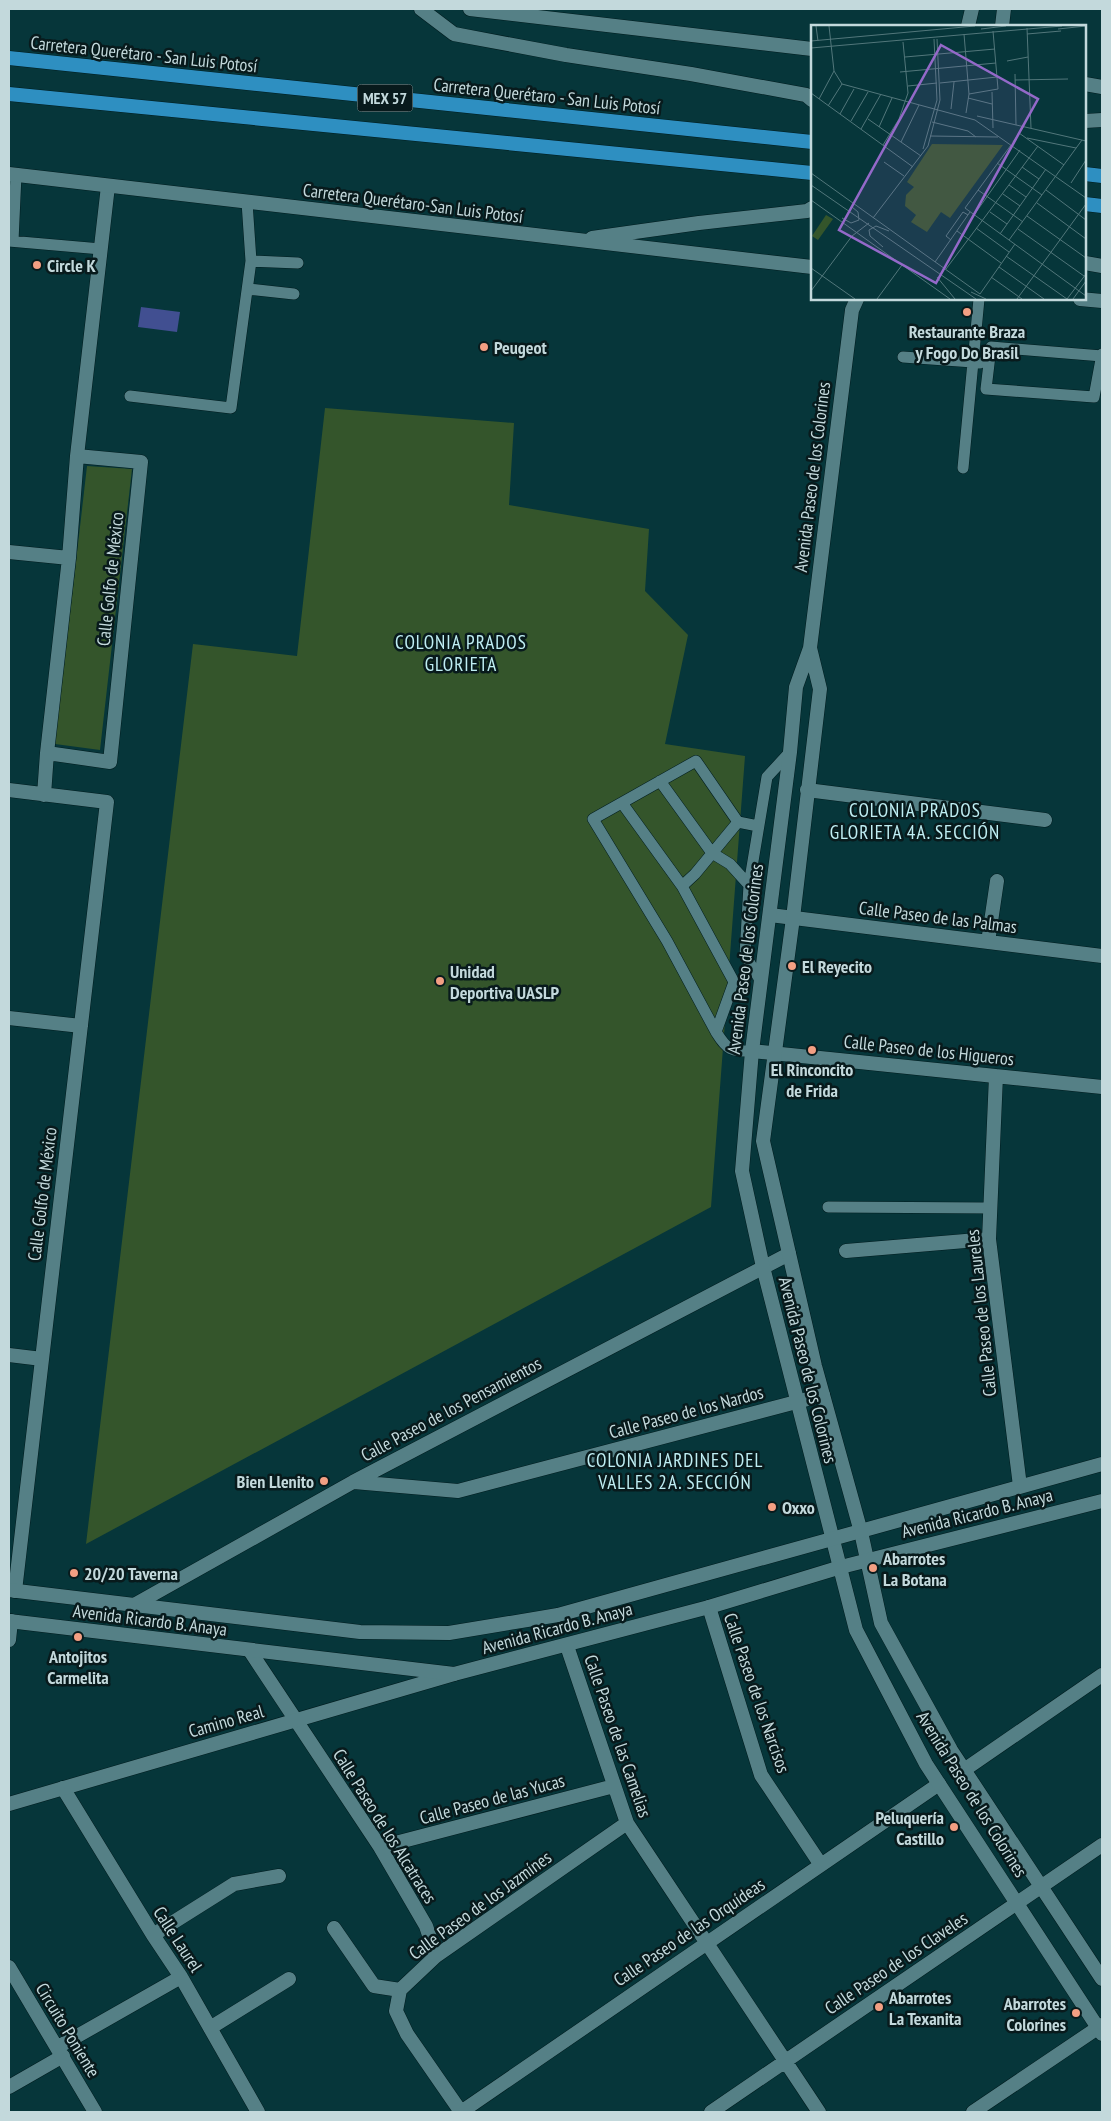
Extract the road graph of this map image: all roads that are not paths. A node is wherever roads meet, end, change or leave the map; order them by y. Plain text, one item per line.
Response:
1 (421, 9) edge
2 (470, 9) edge
3 (972, 9) edge
4 (1004, 9) edge
5 (968, 25) edge
6 (1002, 25) edge
7 (811, 49) edge
8 (11, 58) edge
9 (1086, 84) edge
10 (1102, 87) edge
11 (9, 94) edge
12 (811, 99) edge
13 (1102, 120) edge
14 (1086, 121) edge
15 (811, 142) edge
16 (811, 173) edge
17 (1086, 174) edge
18 (12, 175) edge
19 (1102, 176) edge
20 (108, 186) junction
21 (247, 202) junction
22 (1086, 204) edge
23 (1102, 206) edge
24 (811, 209) edge
25 (11, 241) edge
26 (571, 241) junction
27 (101, 249) junction
28 (251, 261) junction
29 (298, 263) dead end
30 (1086, 263) edge
31 (1102, 266) edge
32 (811, 267) edge
33 (248, 289) junction
34 (294, 294) dead end
35 (979, 300) edge
36 (1086, 300) edge
37 (1102, 301) edge
38 (853, 303) edge
39 (1102, 355) edge
40 (903, 357) dead end
41 (973, 362) junction
42 (989, 364) junction
43 (130, 396) dead end
44 (77, 456) junction
45 (963, 468) dead end
46 (9, 552) edge
47 (69, 558) junction
48 (810, 648) junction
49 (796, 687) junction
50 (820, 689) junction
51 (793, 721) junction
52 (816, 723) junction
53 (790, 752) junction
54 (47, 754) junction
55 (660, 781) junction
56 (9, 790) edge
57 (807, 790) junction
58 (44, 795) junction
59 (622, 803) junction
60 (1046, 820) dead end
61 (738, 822) junction
62 (758, 826) junction
63 (712, 853) junction
64 (997, 881) dead end
65 (749, 885) junction
66 (682, 886) junction
67 (770, 915) junction
68 (793, 918) junction
69 (988, 942) junction
70 (1102, 956) edge
71 (760, 980) junction
72 (9, 1018) edge
73 (81, 1026) junction
74 (716, 1032) junction
75 (752, 1051) junction
76 (774, 1053) junction
77 (996, 1076) junction
78 (1102, 1087) edge
79 (828, 1207) dead end
80 (990, 1208) junction
81 (988, 1238) junction
82 (846, 1251) dead end
83 (789, 1254) junction
84 (763, 1267) junction
85 (9, 1355) edge
86 (42, 1359) junction
87 (823, 1395) junction
88 (797, 1402) junction
89 (1102, 1464) edge
90 (353, 1482) junction
91 (1020, 1486) junction
92 (1102, 1501) edge
93 (861, 1532) junction
94 (832, 1539) junction
95 (866, 1561) junction
96 (841, 1567) junction
97 (12, 1590) edge
98 (134, 1604) junction
99 (709, 1607) junction
100 (10, 1621) edge
101 (9, 1640) edge
102 (567, 1646) junction
103 (250, 1651) junction
104 (454, 1674) junction
105 (1102, 1675) edge
106 (296, 1720) junction
107 (964, 1770) junction
108 (939, 1784) junction
109 (614, 1786) junction
110 (63, 1788) junction
111 (9, 1804) edge
112 (627, 1824) junction
113 (1102, 1845) edge
114 (380, 1848) junction
115 (821, 1865) junction
116 (279, 1876) dead end
117 (1041, 1886) junction
118 (1017, 1903) junction
119 (334, 1928) dead end
120 (153, 1935) junction
121 (706, 1943) junction
122 (436, 1956) junction
123 (9, 1966) edge
124 (181, 1977) junction
125 (1102, 1979) edge
126 (289, 1980) dead end
127 (400, 1990) junction
128 (210, 2028) junction
129 (1101, 2029) edge
130 (60, 2052) junction
131 (785, 2062) junction
132 (9, 2087) edge
133 (96, 2112) edge
134 (258, 2112) edge
135 (461, 2112) edge
136 (711, 2112) edge
137 (819, 2112) edge
138 (973, 2112) edge

1 - 12 street
2 - 7 street
3 - 5 street
4 - 6 street
8 - 15 highway, Carretera Querétaro - San Luis Potosí / MEX 57
9 - 10 street
11 - 16 highway, MEX 57
13 - 14 street
17 - 19 highway
18 - 20 street, Carretera Querétaro-San Luis Potosí
18 - 25 lane
20 - 21 street, Carretera Querétaro-San Luis Potosí
20 - 27 street
21 - 26 street, Carretera Querétaro-San Luis Potosí
21 - 28 lane
22 - 23 highway
24 - 26 street
25 - 27 lane
26 - 32 street, Carretera Querétaro-San Luis Potosí
27 - 44 street
28 - 29 lane
28 - 33 lane
30 - 31 street
33 - 34 lane
33 - 43 lane
35 - 41 lane
36 - 37 street
38 - 48 street, Avenida Paseo de los Colorines
39 - 42 lane
39 - 42 lane
40 - 41 lane
41 - 42 lane
41 - 45 lane
44 - 47 street
44 - 54 street, Calle Golfo de México
46 - 47 street
47 - 54 street
48 - 49 street, Avenida Paseo de los Colorines
48 - 50 street, Avenida Paseo de los Colorines
49 - 50 street
49 - 51 street, Avenida Paseo de los Colorines
50 - 52 street, Avenida Paseo de los Colorines
51 - 52 street
51 - 53 street, Avenida Paseo de los Colorines
52 - 57 street, Avenida Paseo de los Colorines
53 - 62 lane
53 - 67 street, Avenida Paseo de los Colorines
54 - 58 street
55 - 59 lane
55 - 61 lane
55 - 63 lane
56 - 58 street
57 - 60 street
57 - 68 street, Avenida Paseo de los Colorines
58 - 73 street, Calle Golfo de México
59 - 66 lane
59 - 74 lane
61 - 62 lane
61 - 63 lane
62 - 65 lane
63 - 65 lane
63 - 66 lane
64 - 69 street
65 - 71 lane
66 - 74 lane
67 - 68 street, Calle Paseo de las Palmas
67 - 71 street, Avenida Paseo de los Colorines
68 - 69 street, Calle Paseo de las Palmas
68 - 76 street, Avenida Paseo de los Colorines
69 - 70 street, Calle Paseo de las Palmas
71 - 75 street, Avenida Paseo de los Colorines
72 - 73 street
73 - 86 street, Calle Golfo de México
74 - 75 lane
75 - 76 street, Calle Paseo de los Higueros
75 - 84 street, Avenida Paseo de los Colorines
76 - 77 street, Calle Paseo de los Higueros
76 - 83 street, Avenida Paseo de los Colorines
77 - 78 street, Calle Paseo de los Higueros
77 - 80 street, Calle Paseo de los Laureles
79 - 80 lane
80 - 81 street, Calle Paseo de los Laureles
81 - 82 street
81 - 91 street, Calle Paseo de los Laureles
83 - 84 street, Calle Paseo de los Pensamientos
83 - 87 street, Avenida Paseo de los Colorines
84 - 88 street, Avenida Paseo de los Colorines
84 - 90 street, Calle Paseo de los Pensamientos
85 - 86 street
86 - 97 street, Calle Golfo de México
87 - 88 street, Calle Paseo de los Nardos
87 - 93 street, Avenida Paseo de los Colorines
88 - 90 street, Calle Paseo de los Nardos
88 - 94 street, Avenida Paseo de los Colorines
89 - 91 street, Avenida Ricardo B. Anaya
90 - 98 street, Calle Paseo de los Pensamientos
91 - 93 street, Avenida Ricardo B. Anaya
92 - 95 street, Avenida Ricardo B. Anaya
93 - 94 street, Avenida Ricardo B. Anaya
93 - 95 street, Avenida Paseo de los Colorines
94 - 96 street, Avenida Paseo de los Colorines
94 - 98 street, Avenida Ricardo B. Anaya
95 - 96 street, Avenida Ricardo B. Anaya
95 - 107 street, Avenida Paseo de los Colorines
96 - 99 street, Avenida Ricardo B. Anaya
96 - 108 street, Avenida Paseo de los Colorines
97 - 98 street, Avenida Ricardo B. Anaya
99 - 102 street, Avenida Ricardo B. Anaya
99 - 115 street, Calle Paseo de los Narcisos
100 - 101 street
100 - 103 street, Avenida Ricardo B. Anaya
102 - 104 street, Avenida Ricardo B. Anaya
102 - 109 street, Calle Paseo de las Camelias
103 - 104 street, Avenida Ricardo B. Anaya
103 - 106 street, Calle Paseo de los Alcatraces
104 - 106 street, Camino Real
105 - 107 street
106 - 110 street, Camino Real
106 - 114 street, Calle Paseo de los Alcatraces
107 - 117 street, Avenida Paseo de los Colorines
108 - 115 street, Calle Paseo de las Orquídeas
108 - 118 street, Avenida Paseo de los Colorines
109 - 112 street, Calle Paseo de las Camelias
109 - 114 street, Calle Paseo de las Yucas
110 - 111 street, Camino Real
110 - 120 street, Calle Laurel
112 - 121 street, Calle Paseo de las Camelias
112 - 122 street, Calle Paseo de los Jazmínes
113 - 117 street, Calle Paseo de los Claveles
114 - 122 street, Calle Paseo de los Alcatraces
115 - 121 street, Calle Paseo de las Orquídeas
116 - 120 street
117 - 118 street, Calle Paseo de los Claveles
117 - 125 street, Avenida Paseo de los Colorines
118 - 129 street, Avenida Paseo de los Colorines
118 - 131 street, Calle Paseo de los Claveles
119 - 127 street
120 - 124 street, Calle Laurel
121 - 131 street, Calle Paseo de las Camelias
121 - 135 street, Calle Paseo de las Orquídeas
122 - 127 street, Calle Paseo de los Jazmínes
123 - 130 street, Circuito Poniente
124 - 128 street, Calle Laurel
124 - 130 street
126 - 128 street
127 - 135 street
128 - 134 street, Calle Laurel
129 - 138 street
130 - 132 street
130 - 133 street, Circuito Poniente
131 - 136 street, Calle Paseo de los Claveles
131 - 137 street, Calle Paseo de las Camelias

